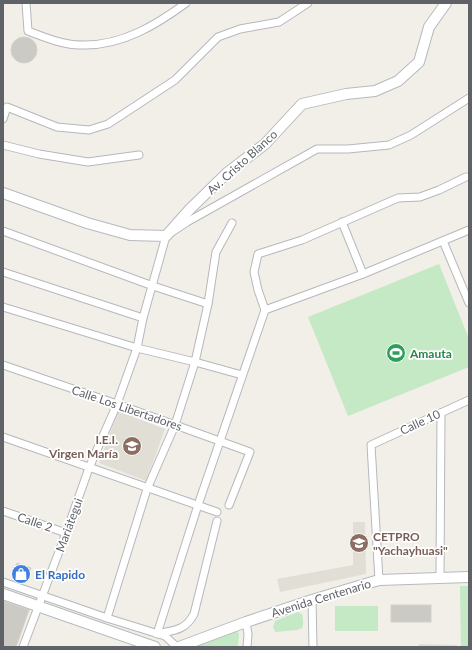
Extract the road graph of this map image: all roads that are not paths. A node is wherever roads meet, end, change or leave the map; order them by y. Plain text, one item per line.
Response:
1 (26, 3) edge
2 (185, 3) edge
3 (308, 3) edge
4 (446, 3) edge
5 (297, 6) edge
6 (469, 98) edge
7 (3, 119) edge
8 (3, 145) edge
9 (139, 155) dead end
10 (466, 177) dead end
11 (3, 193) edge
12 (342, 222) junction
13 (232, 223) dead end
14 (469, 230) edge
15 (3, 231) edge
16 (166, 236) junction
17 (443, 241) junction
18 (3, 272) edge
19 (363, 274) junction
20 (153, 286) junction
21 (468, 299) edge
22 (208, 304) junction
23 (3, 307) edge
24 (265, 310) junction
25 (143, 318) junction
26 (137, 348) junction
27 (194, 362) junction
28 (3, 365) edge
29 (242, 375) junction
30 (469, 400) edge
31 (117, 404) junction
32 (441, 413) junction
33 (174, 425) junction
34 (3, 437) edge
35 (220, 441) junction
36 (89, 467) junction
37 (148, 487) junction
38 (198, 505) junction
39 (229, 505) dead end
40 (3, 511) edge
41 (217, 512) dead end
42 (217, 520) dead end
43 (66, 533) junction
44 (440, 577) junction
45 (469, 577) edge
46 (379, 580) junction
47 (3, 582) edge
48 (3, 594) edge
49 (312, 600) junction
50 (40, 601) junction
51 (107, 618) junction
52 (246, 622) junction
53 (157, 634) junction
54 (23, 647) edge
55 (155, 647) edge
56 (178, 647) edge
57 (247, 647) edge
58 (313, 647) edge

1 - 2 street
3 - 5 street
4 - 16 street, Av. Cristo Blanco
5 - 7 street
6 - 16 street
8 - 9 street
10 - 12 street
11 - 16 street
12 - 19 street
12 - 24 street
13 - 22 street
14 - 17 street
15 - 20 street
16 - 20 street, Mariátegui
17 - 19 street
17 - 21 street
18 - 25 street
19 - 24 street
20 - 22 street
20 - 25 street, Mariátegui
22 - 27 street
23 - 26 street
24 - 29 street
25 - 26 street, Mariátegui
26 - 27 street
26 - 31 street, Mariátegui
27 - 29 street
27 - 33 street
28 - 31 street, Calle Los Libertadores
29 - 35 street
30 - 32 street, Calle 10
31 - 33 street, Calle Los Libertadores
31 - 36 street, Mariátegui
32 - 44 street
32 - 46 street, Calle 10
33 - 35 street, Calle Los Libertadores
33 - 37 street
34 - 36 street
35 - 38 street
35 - 39 street, Calle Los Libertadores
36 - 37 street
36 - 43 street, Mariátegui
37 - 38 street
37 - 51 street
38 - 41 street
38 - 53 street
40 - 43 street, Calle 2
42 - 53 street
43 - 50 street, Mariátegui
44 - 45 street, Avenida Centenario
44 - 46 street, Avenida Centenario
46 - 49 street, Avenida Centenario
47 - 50 street, Avenida Centenario
48 - 50 street, Avenida Centenario
49 - 52 street, Avenida Centenario
49 - 58 street
50 - 51 street, Avenida Centenario
50 - 54 street, Mariátegui
50 - 55 street, Avenida Centenario
51 - 53 street, Avenida Centenario
52 - 56 street, Avenida Centenario
52 - 57 street
53 - 56 street, Avenida Centenario

